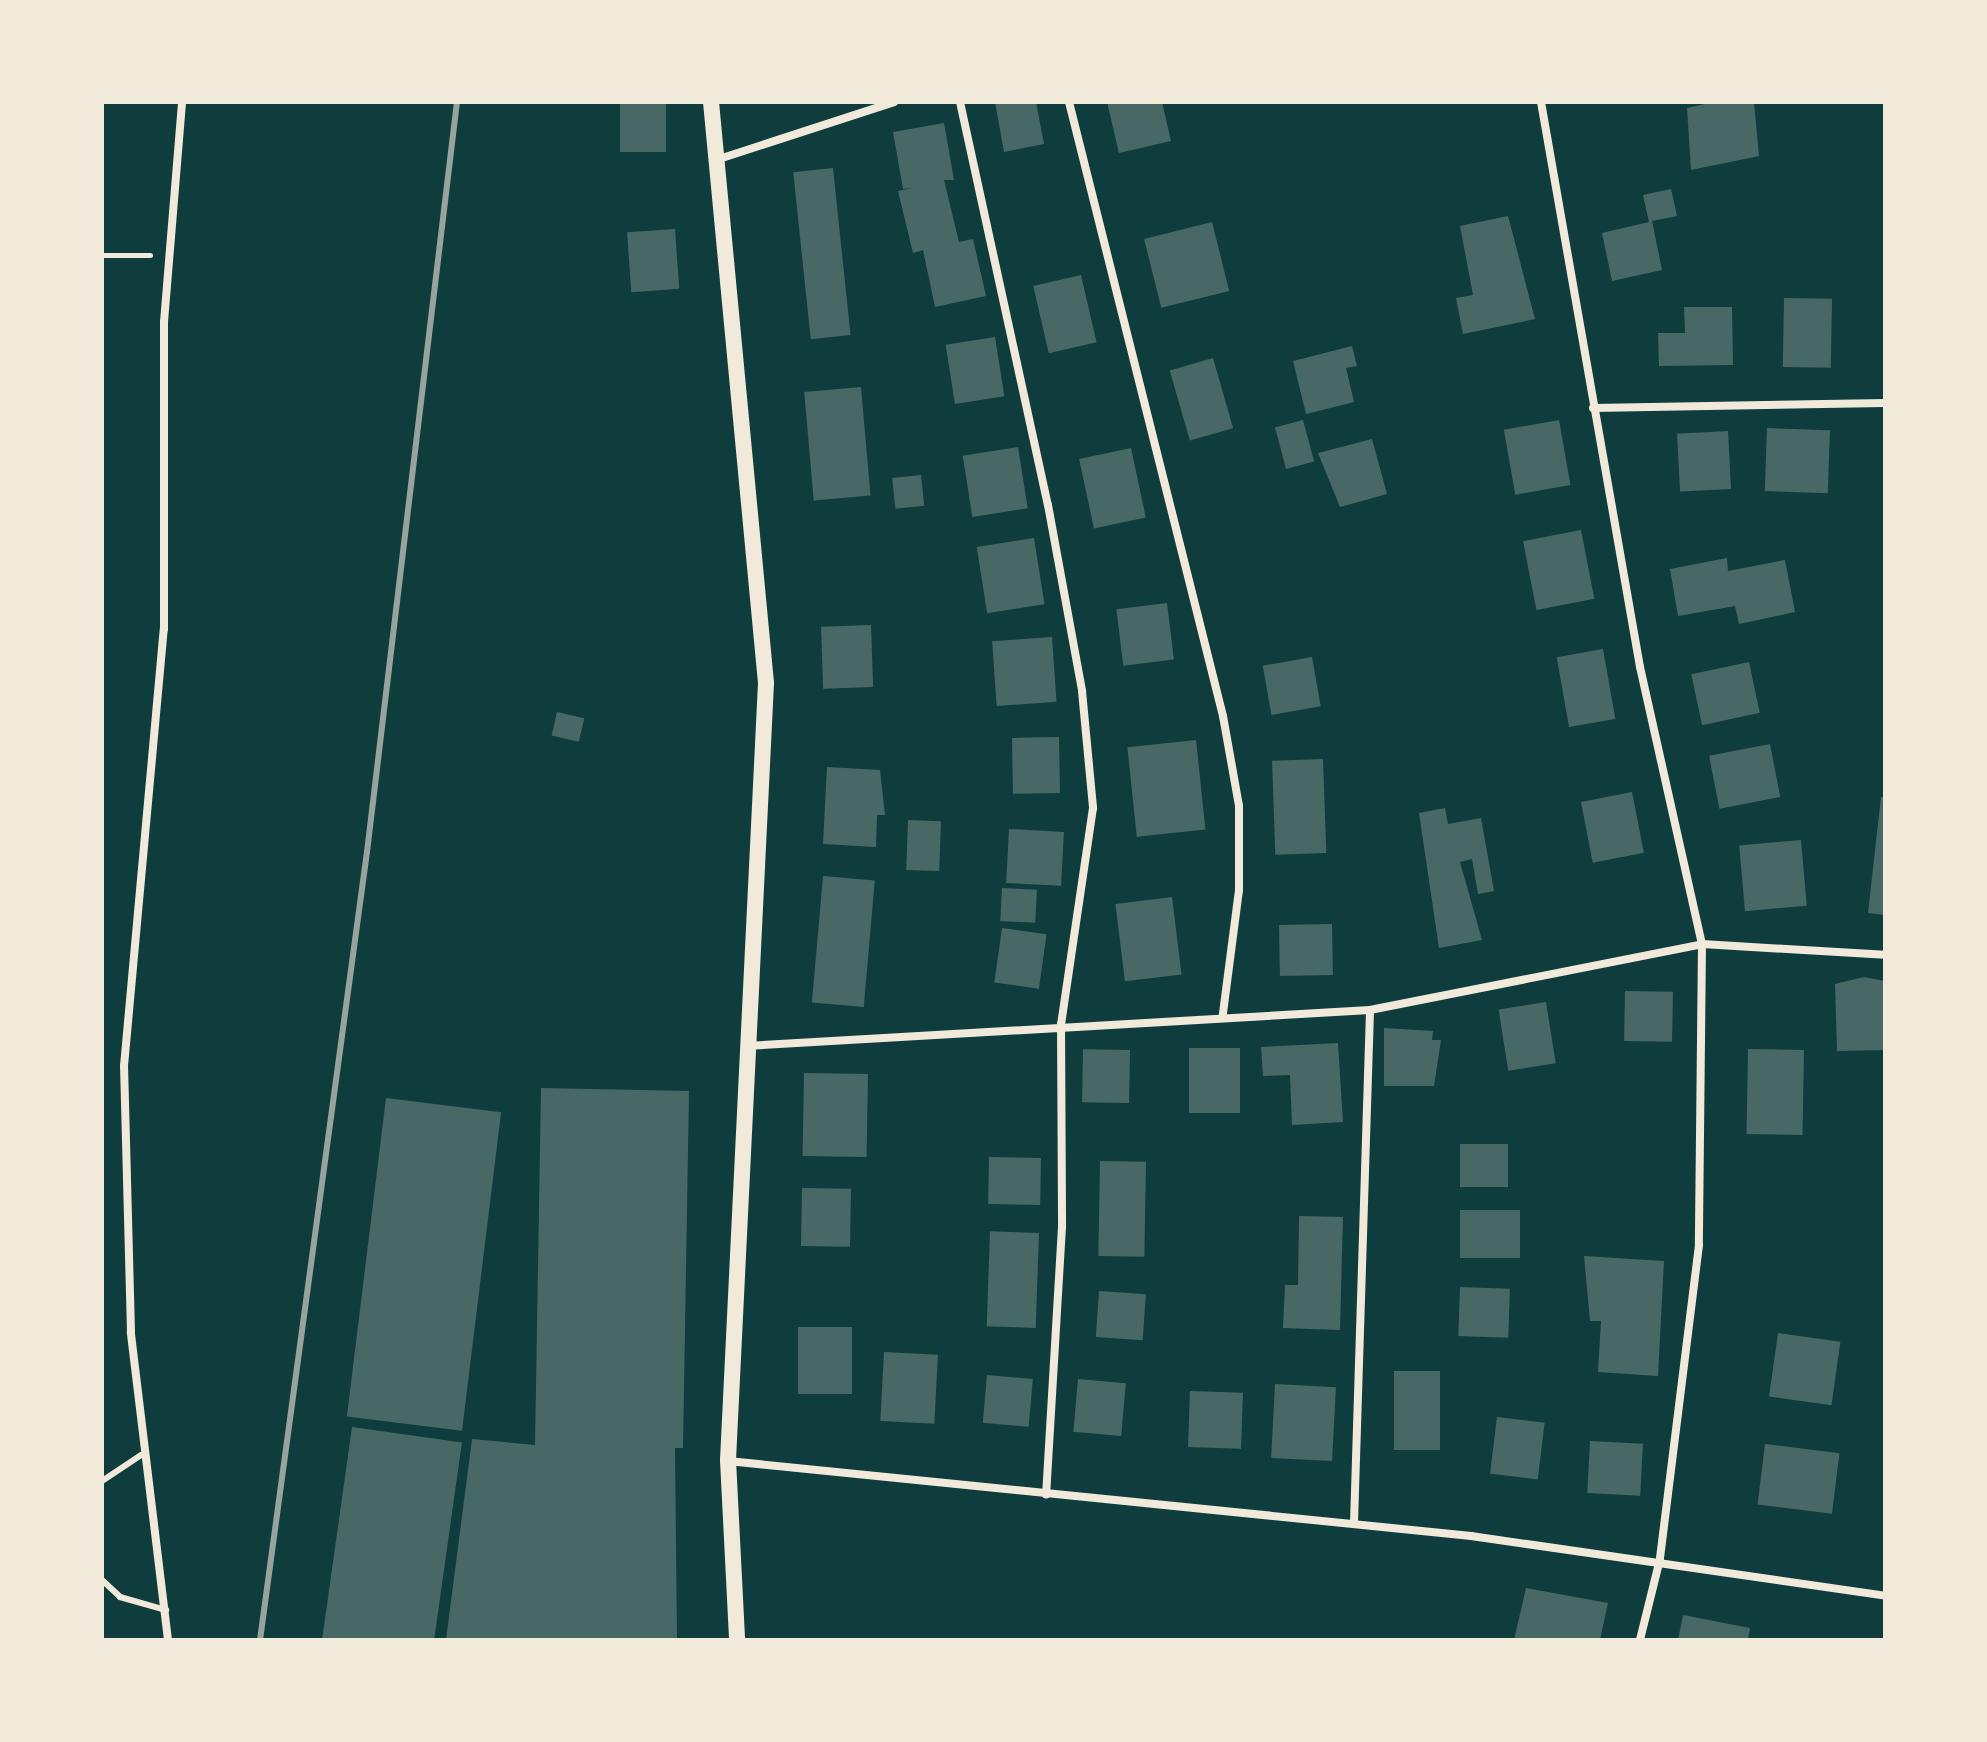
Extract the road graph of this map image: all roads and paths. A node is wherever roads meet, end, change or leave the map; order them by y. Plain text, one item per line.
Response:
1 (182, 102) edge
2 (711, 102) edge
3 (894, 102) edge
4 (960, 102) edge
5 (1069, 102) edge
6 (1541, 102) edge
7 (719, 159) junction
8 (170, 249) junction
9 (102, 255) edge
10 (1885, 403) edge
11 (1593, 408) junction
12 (1702, 944) junction
13 (1885, 955) edge
14 (1370, 1010) junction
15 (1223, 1014) junction
16 (1061, 1024) junction
17 (745, 1046) junction
18 (141, 1455) junction
19 (728, 1460) junction
20 (102, 1481) edge
21 (1046, 1495) junction
22 (1354, 1523) junction
23 (1660, 1559) junction
24 (102, 1580) edge
25 (1885, 1596) edge
26 (166, 1610) junction
27 (168, 1640) edge
28 (737, 1640) edge
29 (1640, 1640) edge

1 - 8 street
2 - 7 main road
3 - 7 street
4 - 16 street
5 - 15 street
6 - 11 street
7 - 17 main road
8 - 9 path
8 - 18 street
10 - 11 street
11 - 12 street
12 - 13 street
12 - 14 street
12 - 23 street
14 - 15 street
14 - 22 street
15 - 16 street
16 - 17 street
16 - 21 street
17 - 19 main road
18 - 20 lane
18 - 26 street
19 - 21 street
19 - 28 main road
21 - 22 street
22 - 23 street
23 - 25 street
23 - 29 street
24 - 26 lane
26 - 27 street

